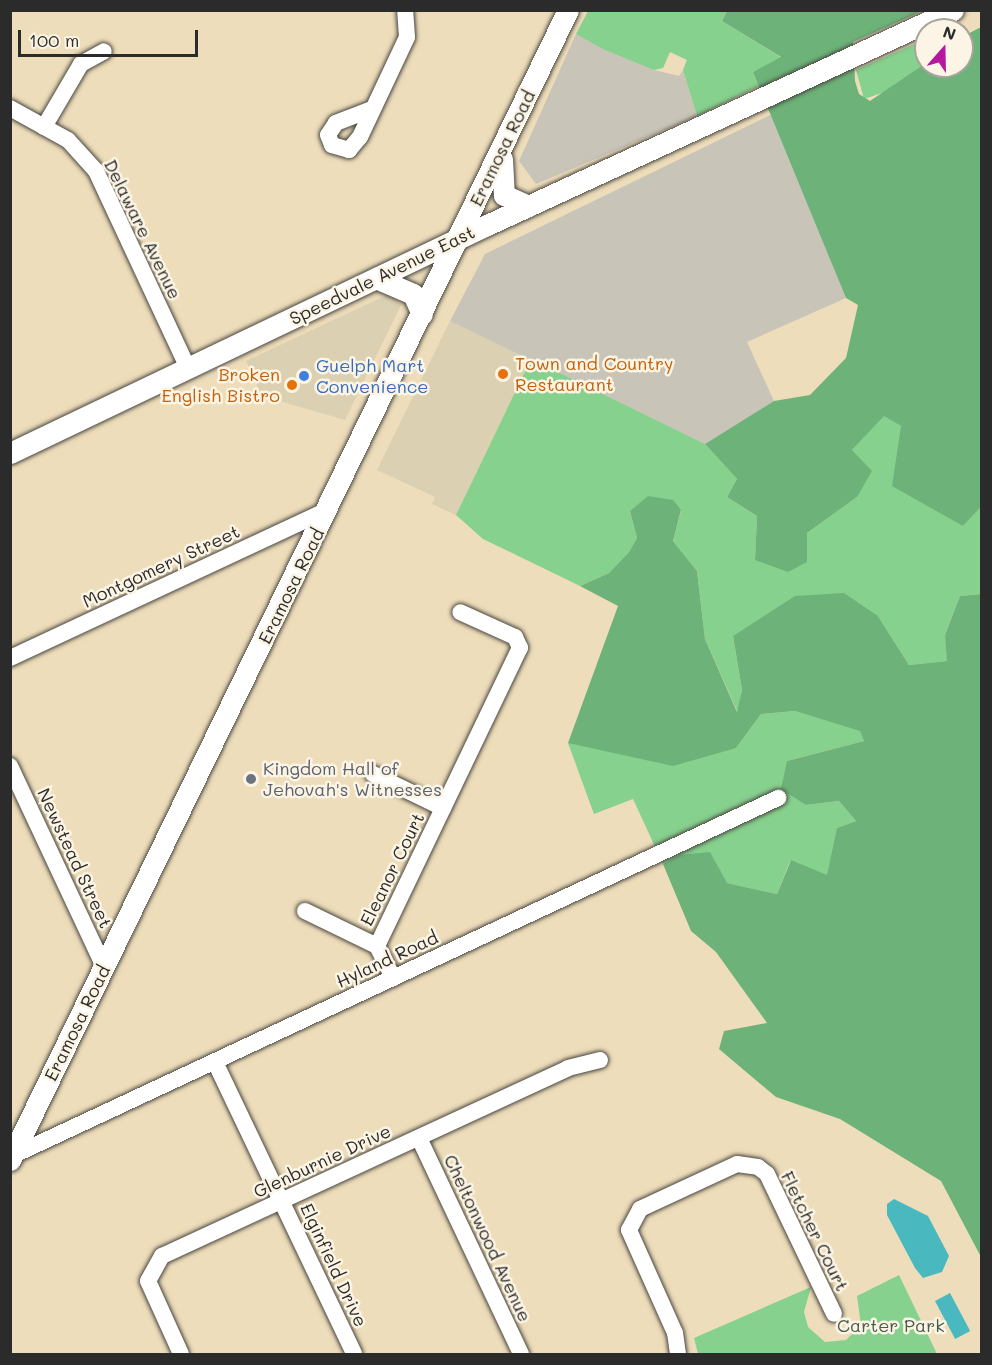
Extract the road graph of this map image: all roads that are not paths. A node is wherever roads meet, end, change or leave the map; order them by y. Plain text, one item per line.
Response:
1 (405, 10) edge
2 (568, 10) edge
3 (953, 10) edge
4 (104, 51) dead end
5 (10, 108) edge
6 (372, 109) dead end
7 (44, 127) junction
8 (505, 144) junction
9 (529, 206) junction
10 (458, 239) junction
11 (376, 278) junction
12 (422, 314) junction
13 (188, 368) junction
14 (10, 453) edge
15 (328, 510) junction
16 (460, 612) dead end
17 (10, 658) edge
18 (10, 766) edge
19 (373, 774) dead end
20 (778, 798) dead end
21 (443, 808) junction
22 (305, 911) dead end
23 (377, 946) junction
24 (104, 967) junction
25 (393, 978) junction
26 (600, 1060) dead end
27 (215, 1062) junction
28 (419, 1138) junction
29 (11, 1158) edge
30 (282, 1201) junction
31 (834, 1314) dead end
32 (180, 1354) edge
33 (354, 1354) edge
34 (521, 1354) edge
35 (678, 1354) edge

1 - 6 street
2 - 8 main road, Eramosa Road
3 - 9 main road, Speedvale Avenue East
4 - 7 street
5 - 7 street, Delaware Avenue
7 - 13 street, Delaware Avenue
8 - 9 main road
8 - 10 main road, Eramosa Road
9 - 10 main road, Speedvale Avenue East
10 - 11 main road, Speedvale Avenue East
10 - 12 main road, Eramosa Road
11 - 12 main road
11 - 13 main road, Speedvale Avenue East
12 - 15 main road, Eramosa Road
13 - 14 main road, Speedvale Avenue East
15 - 17 street, Montgomery Street
15 - 24 main road, Eramosa Road
16 - 21 street, Eleanor Court
18 - 24 street, Newstead Street
19 - 21 street
20 - 25 street, Hyland Road
21 - 23 street, Eleanor Court
22 - 23 street
23 - 25 street, Eleanor Court
24 - 29 main road, Eramosa Road
25 - 27 street, Hyland Road
26 - 28 street, Glenburnie Drive
27 - 29 street, Hyland Road
27 - 30 street, Elginfield Drive
28 - 30 street, Glenburnie Drive
28 - 34 street, Cheltonwood Avenue
30 - 32 street, Glenburnie Drive
30 - 33 street, Elginfield Drive
31 - 35 street, Fletcher Court

